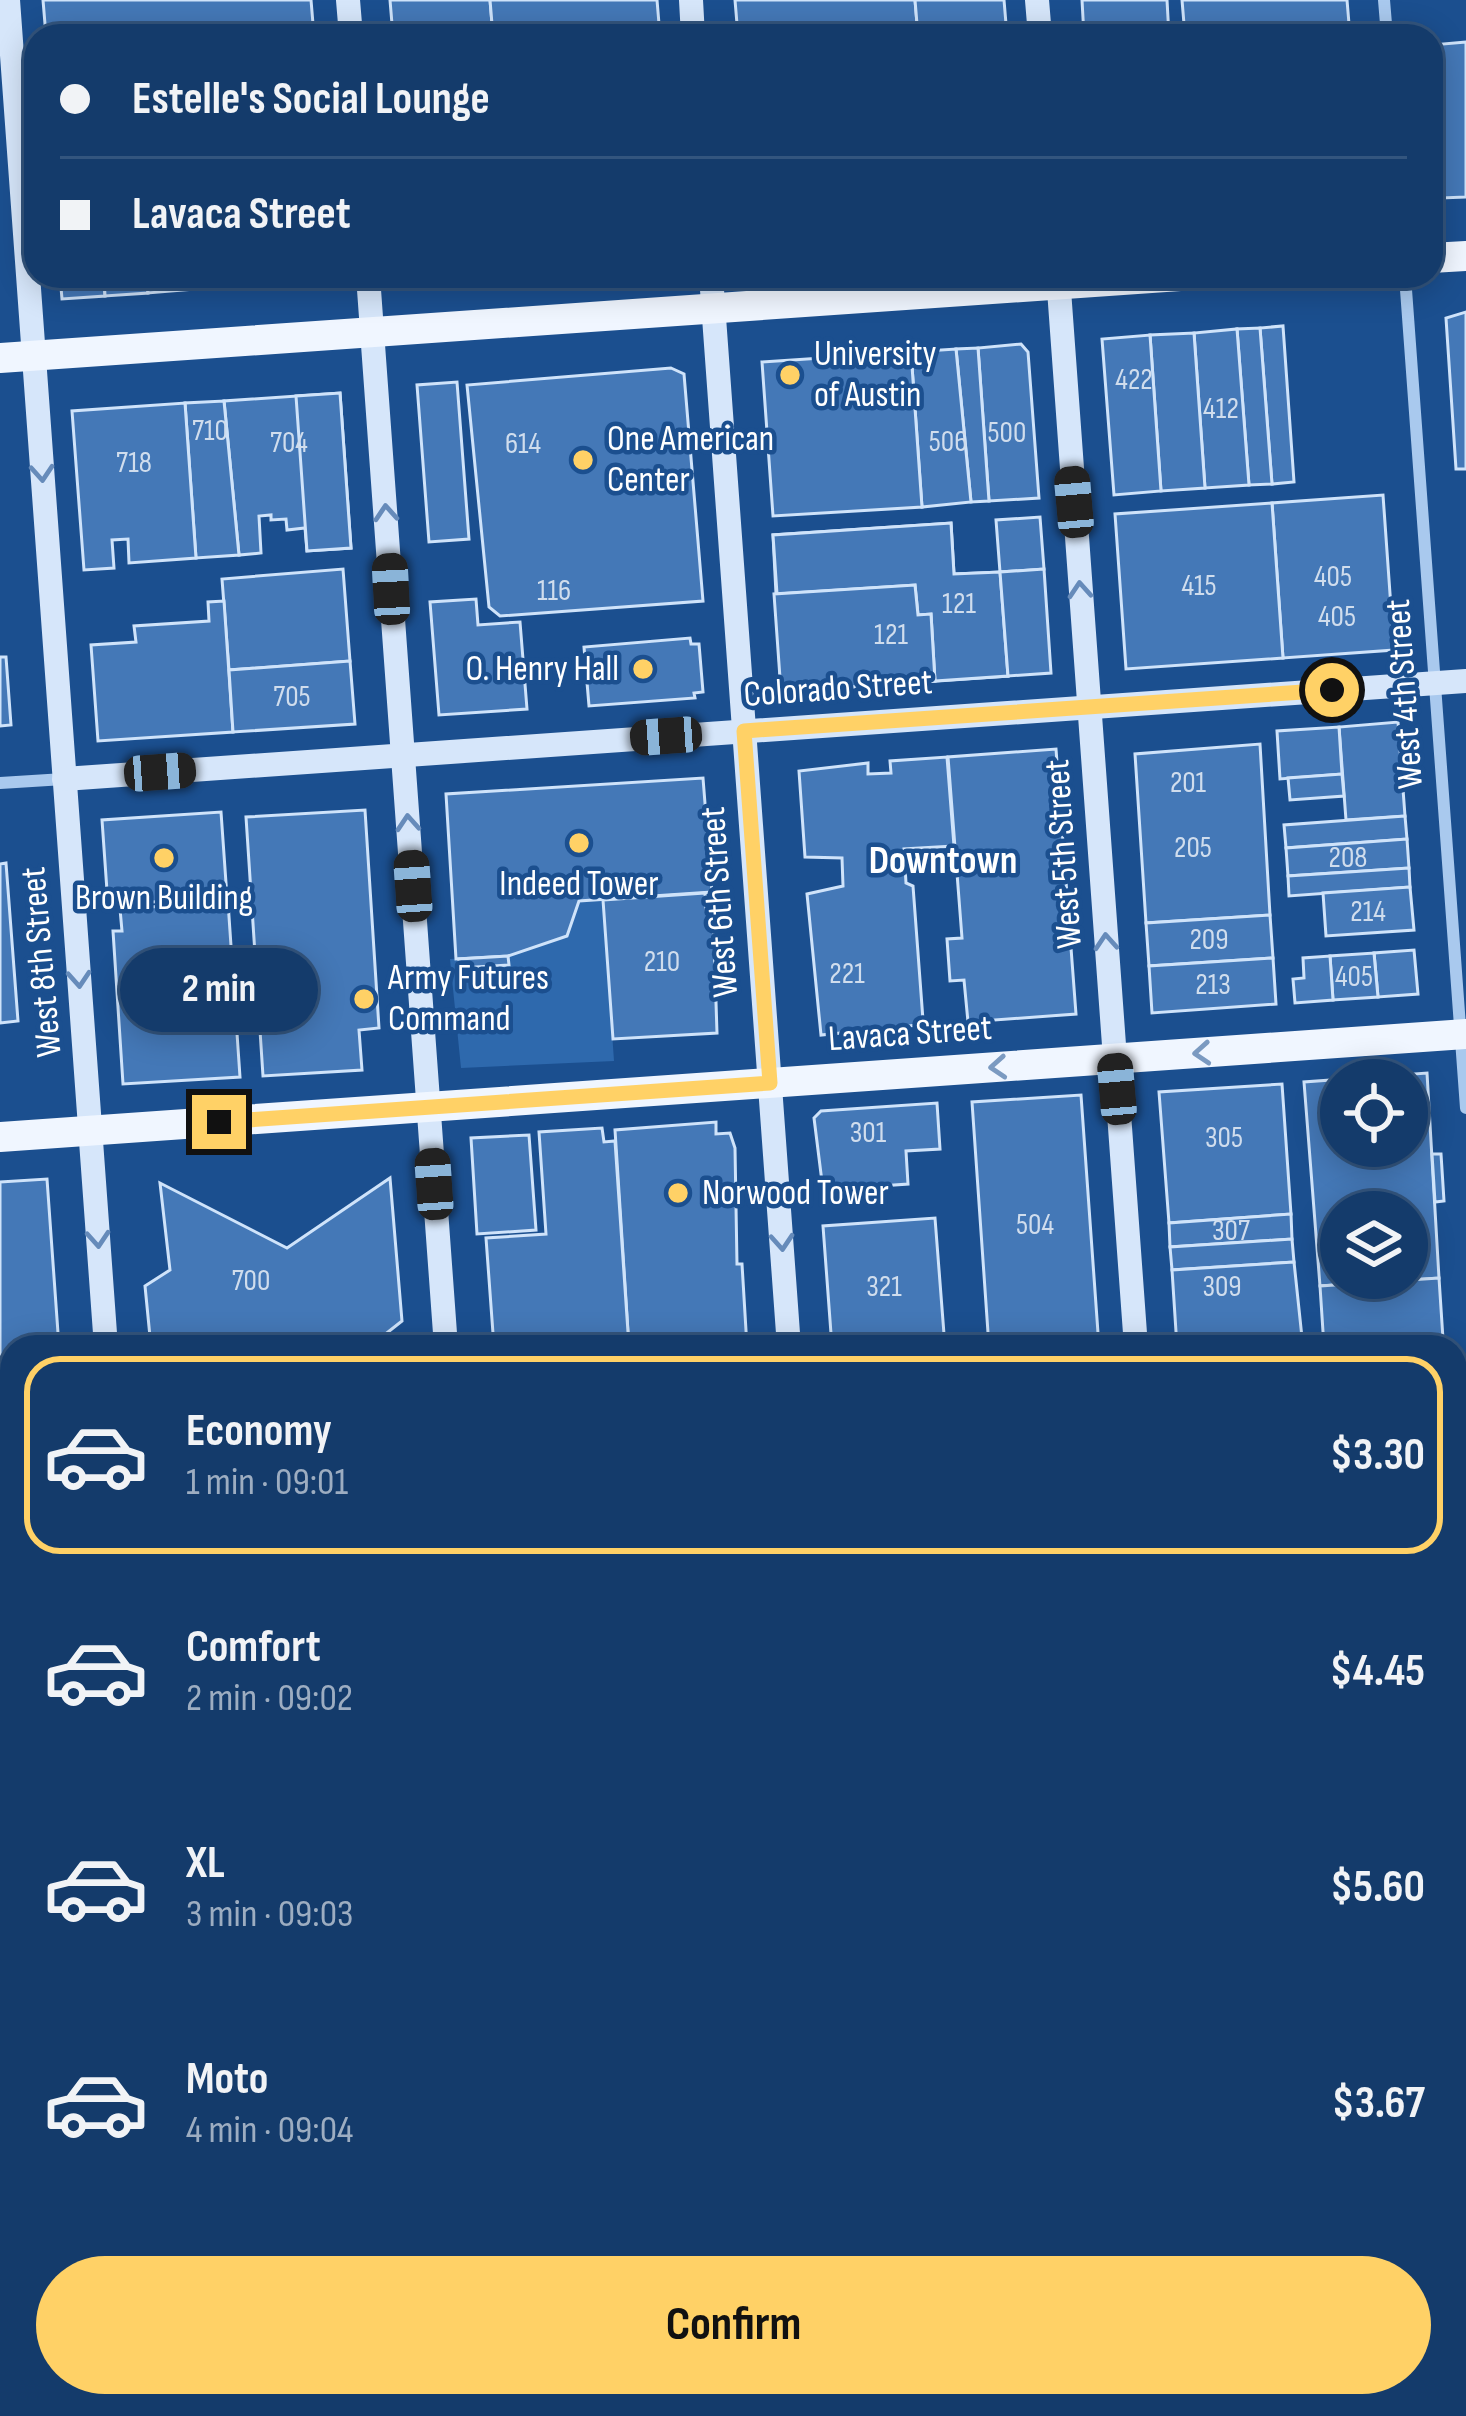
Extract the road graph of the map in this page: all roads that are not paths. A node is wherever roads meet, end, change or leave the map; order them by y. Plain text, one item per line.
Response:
1 (8, 0) edge
2 (24, 228) edge
3 (28, 288) edge
4 (369, 288) edge
5 (712, 288) edge
6 (959, 288) edge
7 (1059, 288) edge
8 (1406, 288) edge
9 (713, 308) junction
10 (372, 333) junction
11 (33, 356) junction
12 (0, 358) edge
13 (1466, 681) edge
14 (1434, 682) junction
15 (1089, 707) junction
16 (744, 731) junction
17 (403, 755) junction
18 (64, 778) junction
19 (0, 783) edge
20 (1463, 1034) edge
21 (1114, 1059) junction
22 (770, 1083) junction
23 (429, 1107) junction
24 (1466, 1108) edge
25 (90, 1131) junction
26 (0, 1137) edge
27 (105, 1335) edge
28 (445, 1335) edge
29 (788, 1335) edge
30 (1135, 1335) edge

1 - 2 main road, West 8th Street
3 - 11 main road, West 8th Street
4 - 10 main road
5 - 9 main road, West 6th Street
6 - 9 main road
15 -> 7 main road, West 5th Street
8 - 14 street, West 4th Street
9 - 10 main road
9 - 16 main road, West 6th Street
10 - 11 main road
17 -> 10 main road
11 - 12 main road
11 -> 18 main road, West 8th Street
13 - 14 main road, Colorado Street
14 - 15 main road, Colorado Street
14 - 20 street, West 4th Street
15 - 16 main road, Colorado Street
21 -> 15 main road, West 5th Street
16 - 17 main road, Colorado Street
16 - 22 main road, West 6th Street
17 - 18 main road, Colorado Street
23 -> 17 main road
18 - 19 street, Colorado Street
18 -> 25 main road, West 8th Street
20 -> 21 main road, Lavaca Street
20 - 24 street, West 4th Street
21 -> 22 main road, Lavaca Street
21 - 30 main road, West 5th Street
22 - 23 main road, Lavaca Street
22 -> 29 main road, West 6th Street
23 - 25 main road, Lavaca Street
23 - 28 main road
25 - 26 main road, Lavaca Street
25 -> 27 main road, West 8th Street

